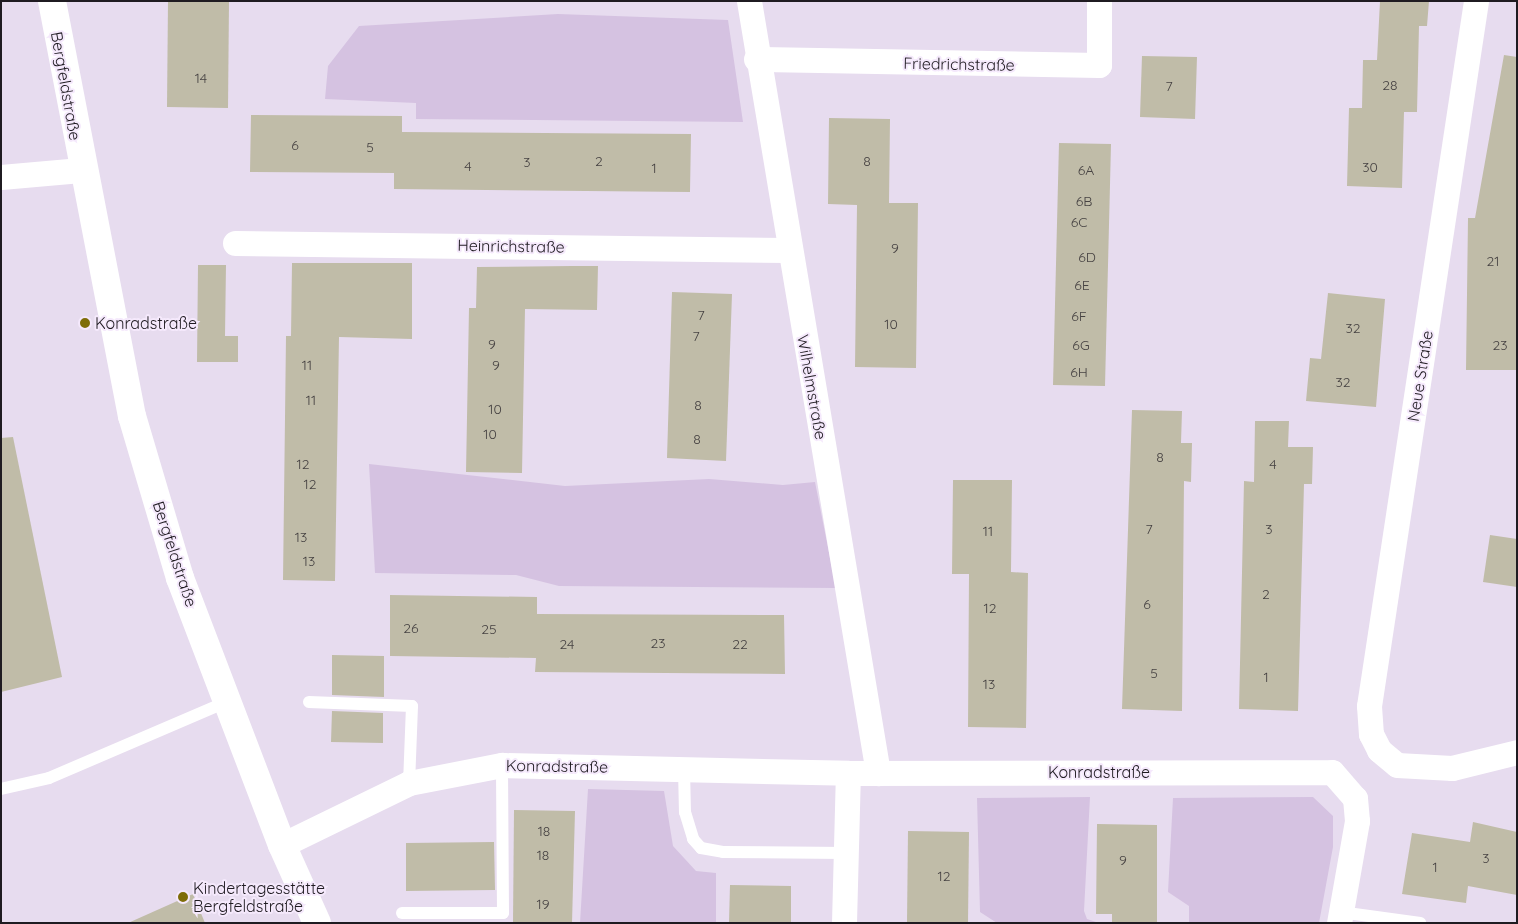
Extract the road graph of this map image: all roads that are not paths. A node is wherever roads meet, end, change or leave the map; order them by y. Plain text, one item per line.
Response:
1 (52, 1) edge
2 (749, 1) edge
3 (1099, 1) edge
4 (1476, 1) edge
5 (756, 59) junction
6 (81, 170) junction
7 (1, 176) edge
8 (235, 243) dead end
9 (787, 250) junction
10 (228, 702) junction
11 (309, 702) dead end
12 (1517, 752) edge
13 (502, 765) junction
14 (684, 769) junction
15 (848, 773) junction
16 (878, 773) junction
17 (409, 783) junction
18 (1, 788) edge
19 (282, 845) junction
20 (846, 853) junction
21 (402, 913) dead end
22 (1340, 917) edge
23 (317, 923) edge
24 (844, 923) edge
25 (1420, 923) edge

1 - 6 street, Bergfeldstraße
2 - 5 street, Wilhelmstraße
3 - 5 street, Friedrichstraße
4 - 12 street, Neue Straße
5 - 9 street, Wilhelmstraße
6 - 7 street
6 - 10 street, Bergfeldstraße
8 - 9 street, Heinrichstraße
9 - 16 street, Wilhelmstraße
10 - 18 lane
10 - 19 street, Bergfeldstraße
11 - 17 lane
13 - 14 street, Konradstraße
13 - 17 street, Konradstraße
13 - 21 lane
14 - 15 street, Konradstraße
14 - 20 lane
15 - 16 street, Konradstraße
15 - 20 street
16 - 22 street, Konradstraße
17 - 19 street, Konradstraße
19 - 23 street, Bergfeldstraße
20 - 24 street
22 - 25 lane

